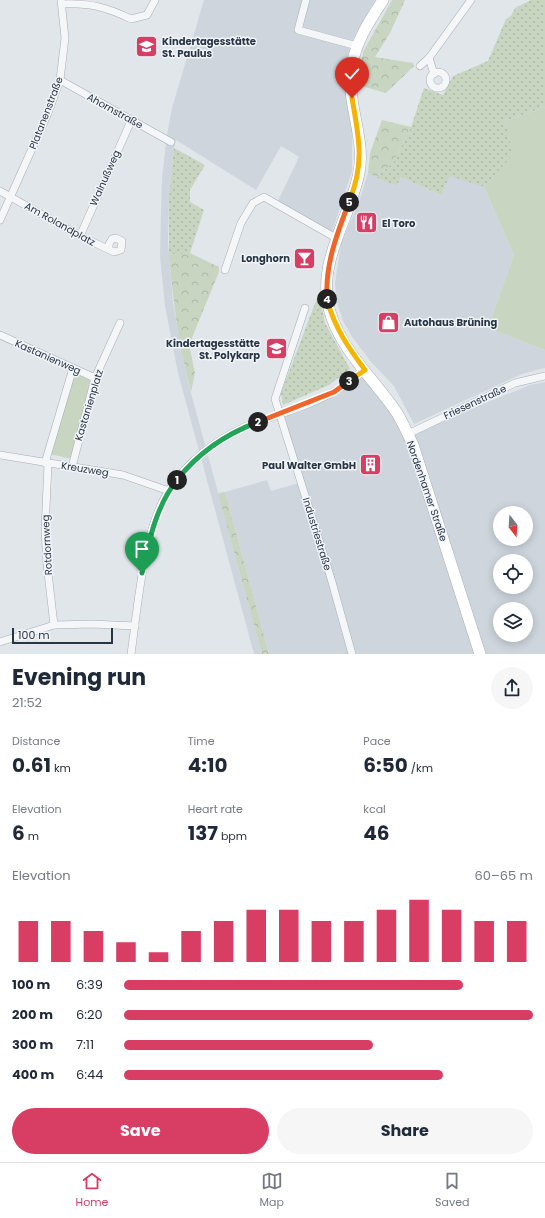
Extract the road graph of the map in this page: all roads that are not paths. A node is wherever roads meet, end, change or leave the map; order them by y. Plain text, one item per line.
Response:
1 (155, 0) edge
2 (306, 0) edge
3 (383, 0) edge
4 (471, 0) edge
5 (62, 2) edge
6 (357, 46) junction
7 (429, 58) junction
8 (420, 66) dead end
9 (434, 74) dead end
10 (60, 80) junction
11 (131, 121) junction
12 (171, 142) dead end
13 (0, 191) edge
14 (11, 197) junction
15 (0, 220) edge
16 (80, 236) junction
17 (336, 238) junction
18 (109, 249) dead end
19 (225, 270) dead end
20 (305, 308) dead end
21 (120, 323) dead end
22 (0, 335) edge
23 (72, 368) junction
24 (365, 370) junction
25 (545, 376) edge
26 (96, 378) junction
27 (280, 414) junction
28 (408, 434) junction
29 (0, 455) edge
30 (47, 463) junction
31 (72, 467) junction
32 (169, 490) junction
33 (54, 625) junction
34 (135, 626) junction
35 (0, 642) edge
36 (131, 654) edge
37 (352, 654) edge
38 (480, 654) edge

1 - 5 street
2 - 6 street
3 - 6 street, Nordenhamer Straße
4 - 7 street
5 - 10 street, Platanenstraße
6 - 17 street, Nordenhamer Straße
7 - 8 street
7 - 9 street
10 - 11 street, Ahornstraße
10 - 14 street, Platanenstraße
11 - 12 street, Ahornstraße
11 - 16 street, Walnußweg
13 - 14 street, Am Rolandplatz
14 - 15 street, Platanenstraße
14 - 16 street, Am Rolandplatz
16 - 18 street, Am Rolandplatz
17 - 19 street
17 - 24 street, Nordenhamer Straße
20 - 27 street, Industriestraße
21 - 26 street, Kastanienplatz
22 - 23 street, Kastanienweg
23 - 26 street, Kastanienweg
23 - 30 street
24 - 27 street
24 - 28 street, Nordenhamer Straße
25 - 28 street, Friesenstraße
26 - 31 street, Kastanienplatz
27 - 32 street
27 - 37 street, Industriestraße
28 - 38 street, Nordenhamer Straße
29 - 30 street, Kreuzweg
30 - 31 street, Kreuzweg
30 - 33 street, Rotdornweg
31 - 32 street, Kreuzweg
32 - 34 street
33 - 34 street
33 - 35 street
34 - 36 street

